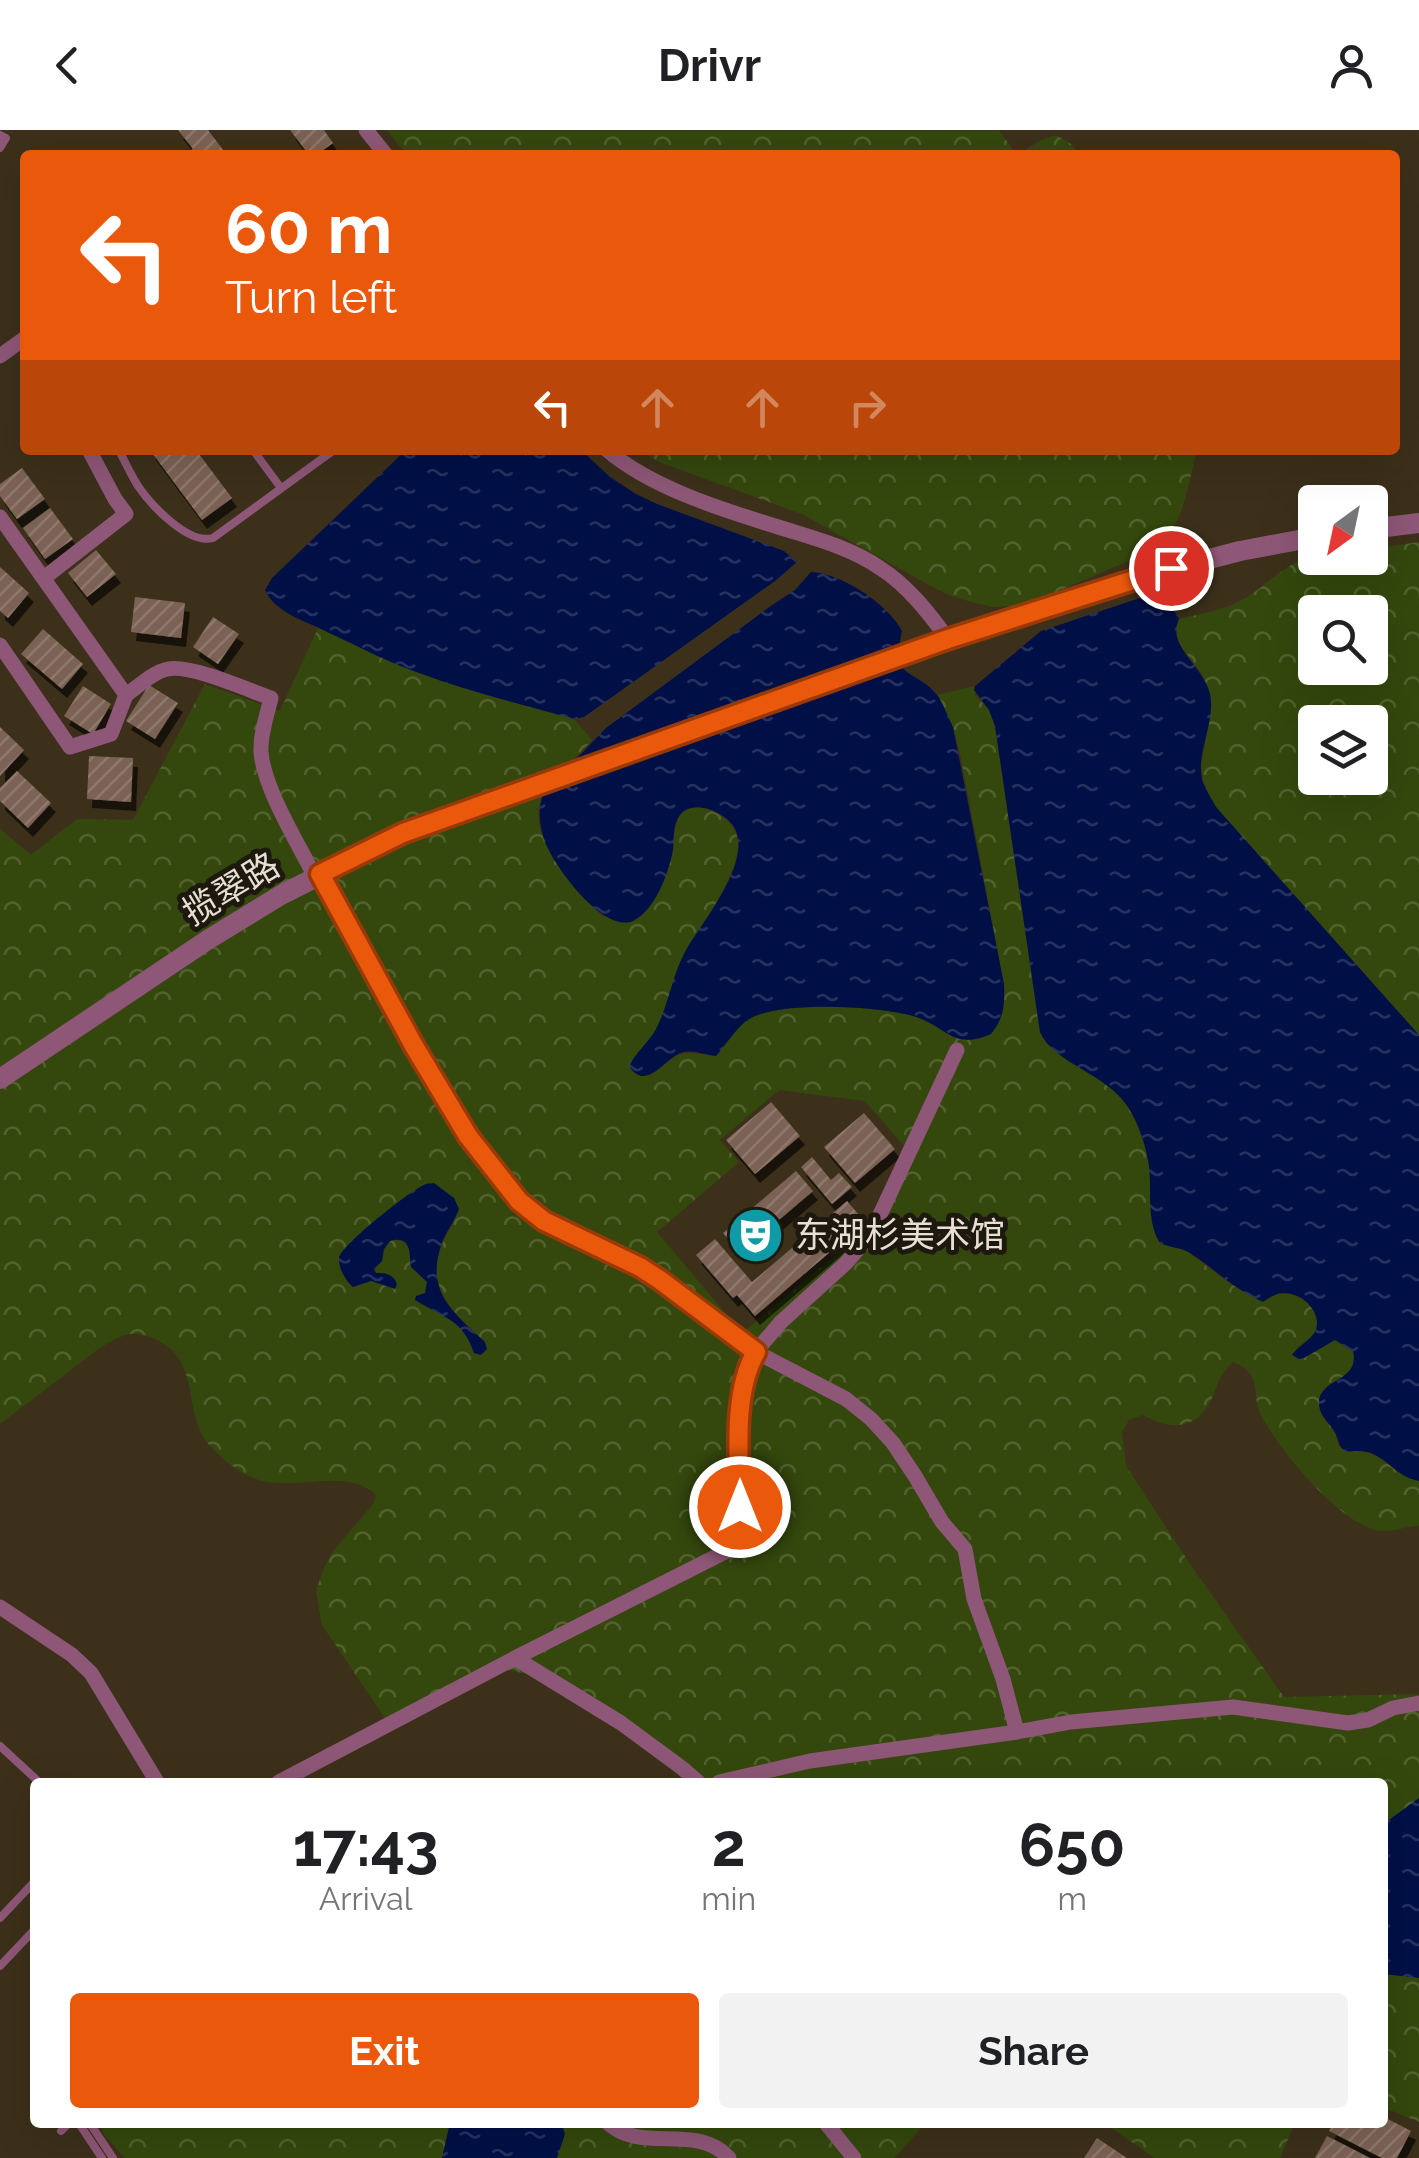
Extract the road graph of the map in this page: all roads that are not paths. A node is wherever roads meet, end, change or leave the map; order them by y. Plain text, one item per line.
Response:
1 (366, 130) edge
2 (0, 134) edge
3 (0, 148) edge
4 (382, 150) edge
5 (92, 455) edge
6 (122, 455) edge
7 (257, 455) edge
8 (327, 455) edge
9 (615, 455) edge
10 (281, 488) junction
11 (0, 517) edge
12 (1419, 523) edge
13 (1388, 527) edge
14 (1298, 541) edge
15 (44, 578) junction
16 (948, 639) junction
17 (0, 645) edge
18 (126, 694) junction
19 (318, 875) junction
20 (957, 1050) dead end
21 (0, 1079) edge
22 (756, 1352) junction
23 (0, 1608) edge
24 (515, 1658) junction
25 (1419, 1703) edge
26 (1017, 1732) junction
27 (0, 1746) edge
28 (35, 1778) edge
29 (155, 1778) edge
30 (288, 1778) edge
31 (693, 1778) edge
32 (737, 1778) edge
33 (30, 1887) edge
34 (0, 1918) edge
35 (30, 1933) edge
36 (0, 1966) edge
37 (65, 2128) edge
38 (79, 2128) edge
39 (93, 2128) edge
40 (615, 2128) edge
41 (831, 2128) edge
42 (61, 2131) dead end
43 (102, 2158) edge
44 (113, 2158) edge
45 (729, 2158) edge
46 (854, 2158) edge

1 - 4 street
2 - 3 lane
5 - 15 street
6 - 10 lane
7 - 10 lane
8 - 10 lane
9 - 16 street
11 - 15 street
12 - 13 street
14 - 16 street, 揽翠路
15 - 18 street
16 - 19 street, 揽翠路
17 - 18 street
18 - 19 street
19 - 21 street, 揽翠路
19 - 22 street
20 - 22 street
22 - 24 street
22 - 26 street
23 - 29 street
24 - 30 street
24 - 31 street
25 - 26 street
26 - 32 street
27 - 28 lane
33 - 34 lane
35 - 36 lane
37 - 42 lane
38 - 43 lane
39 - 44 lane
40 - 45 street
41 - 46 street

